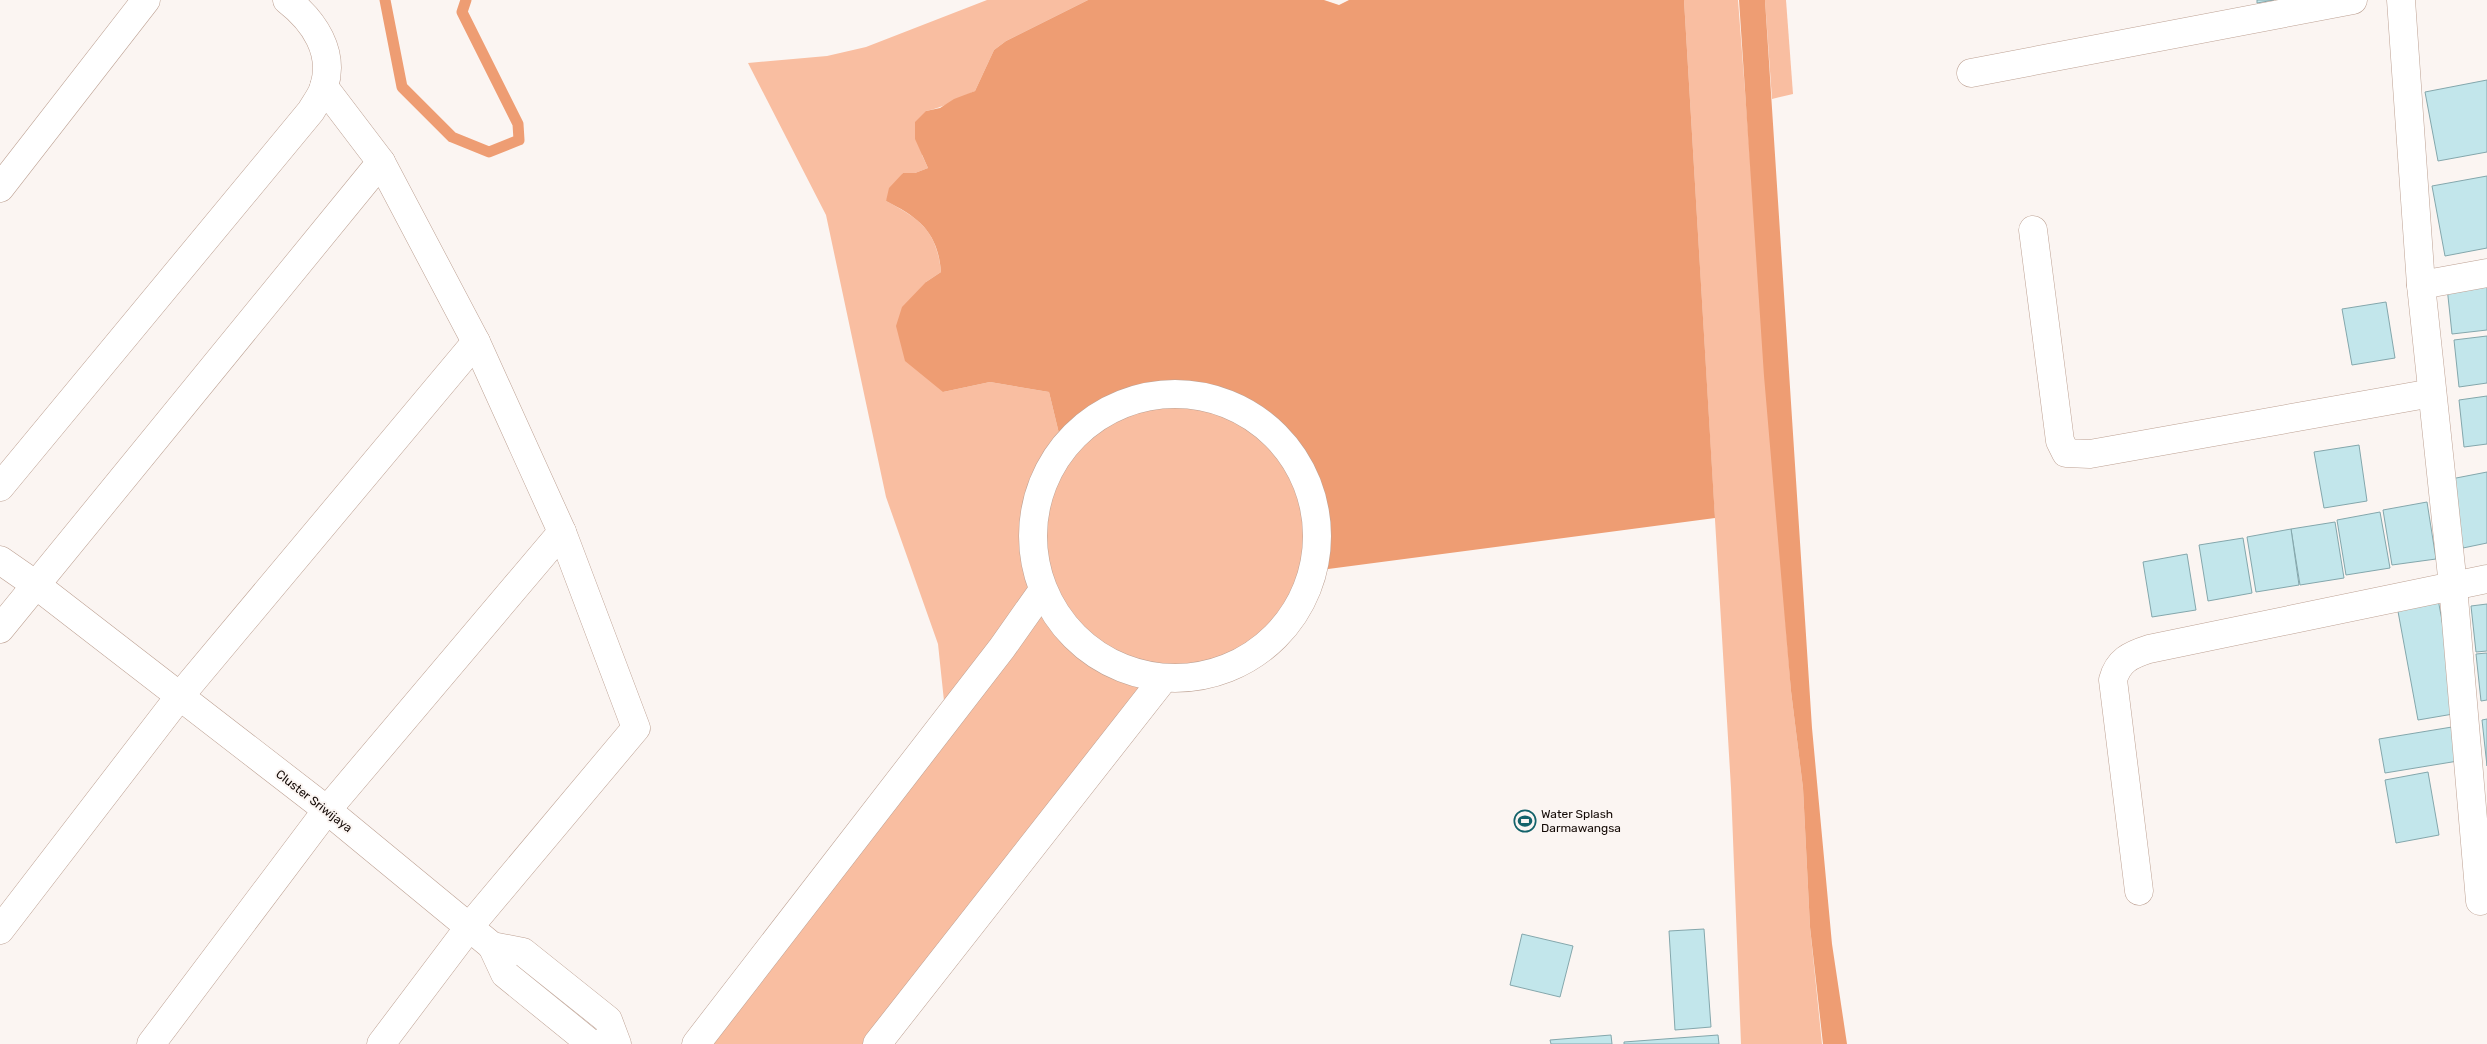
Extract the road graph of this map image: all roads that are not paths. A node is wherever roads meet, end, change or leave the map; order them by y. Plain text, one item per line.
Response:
1 (146, 0) edge
2 (287, 0) edge
3 (2353, 0) edge
4 (2401, 0) edge
5 (2230, 11) edge
6 (1971, 73) dead end
7 (324, 87) junction
8 (381, 162) junction
9 (0, 188) edge
10 (2033, 230) dead end
11 (2487, 273) edge
12 (2421, 285) junction
13 (476, 342) junction
14 (2432, 392) junction
15 (0, 487) edge
16 (562, 532) junction
17 (0, 560) edge
18 (2487, 579) edge
19 (36, 585) junction
20 (2453, 586) junction
21 (1043, 590) junction
22 (0, 629) edge
23 (1164, 678) junction
24 (179, 697) junction
25 (327, 810) junction
26 (2139, 891) dead end
27 (2480, 901) dead end
28 (470, 926) junction
29 (0, 930) edge
30 (492, 946) junction
31 (151, 1044) edge
32 (381, 1044) edge
33 (595, 1044) edge
34 (617, 1044) edge
35 (696, 1044) edge
36 (877, 1044) edge

1 - 9 street
2 - 7 street
3 - 5 street
4 - 12 street
5 - 6 street
7 - 8 street
7 - 15 street
8 - 13 street
8 - 19 street
10 - 14 street
11 - 12 street
12 - 14 street
13 - 16 street
13 - 24 street
14 - 20 street
16 - 25 street
16 - 28 street
17 - 19 street, Cluster Sriwijaya
18 - 20 street
19 - 22 street
19 - 24 street, Cluster Sriwijaya
20 - 26 street
20 - 27 street
21 - 23 street
21 - 23 street
21 - 35 street
23 - 36 street
24 - 25 street, Cluster Sriwijaya
24 - 29 street
25 - 28 street, Cluster Sriwijaya
25 - 31 street
28 - 30 street, Cluster Sriwijaya
28 - 32 street
30 - 33 street
30 - 34 street

